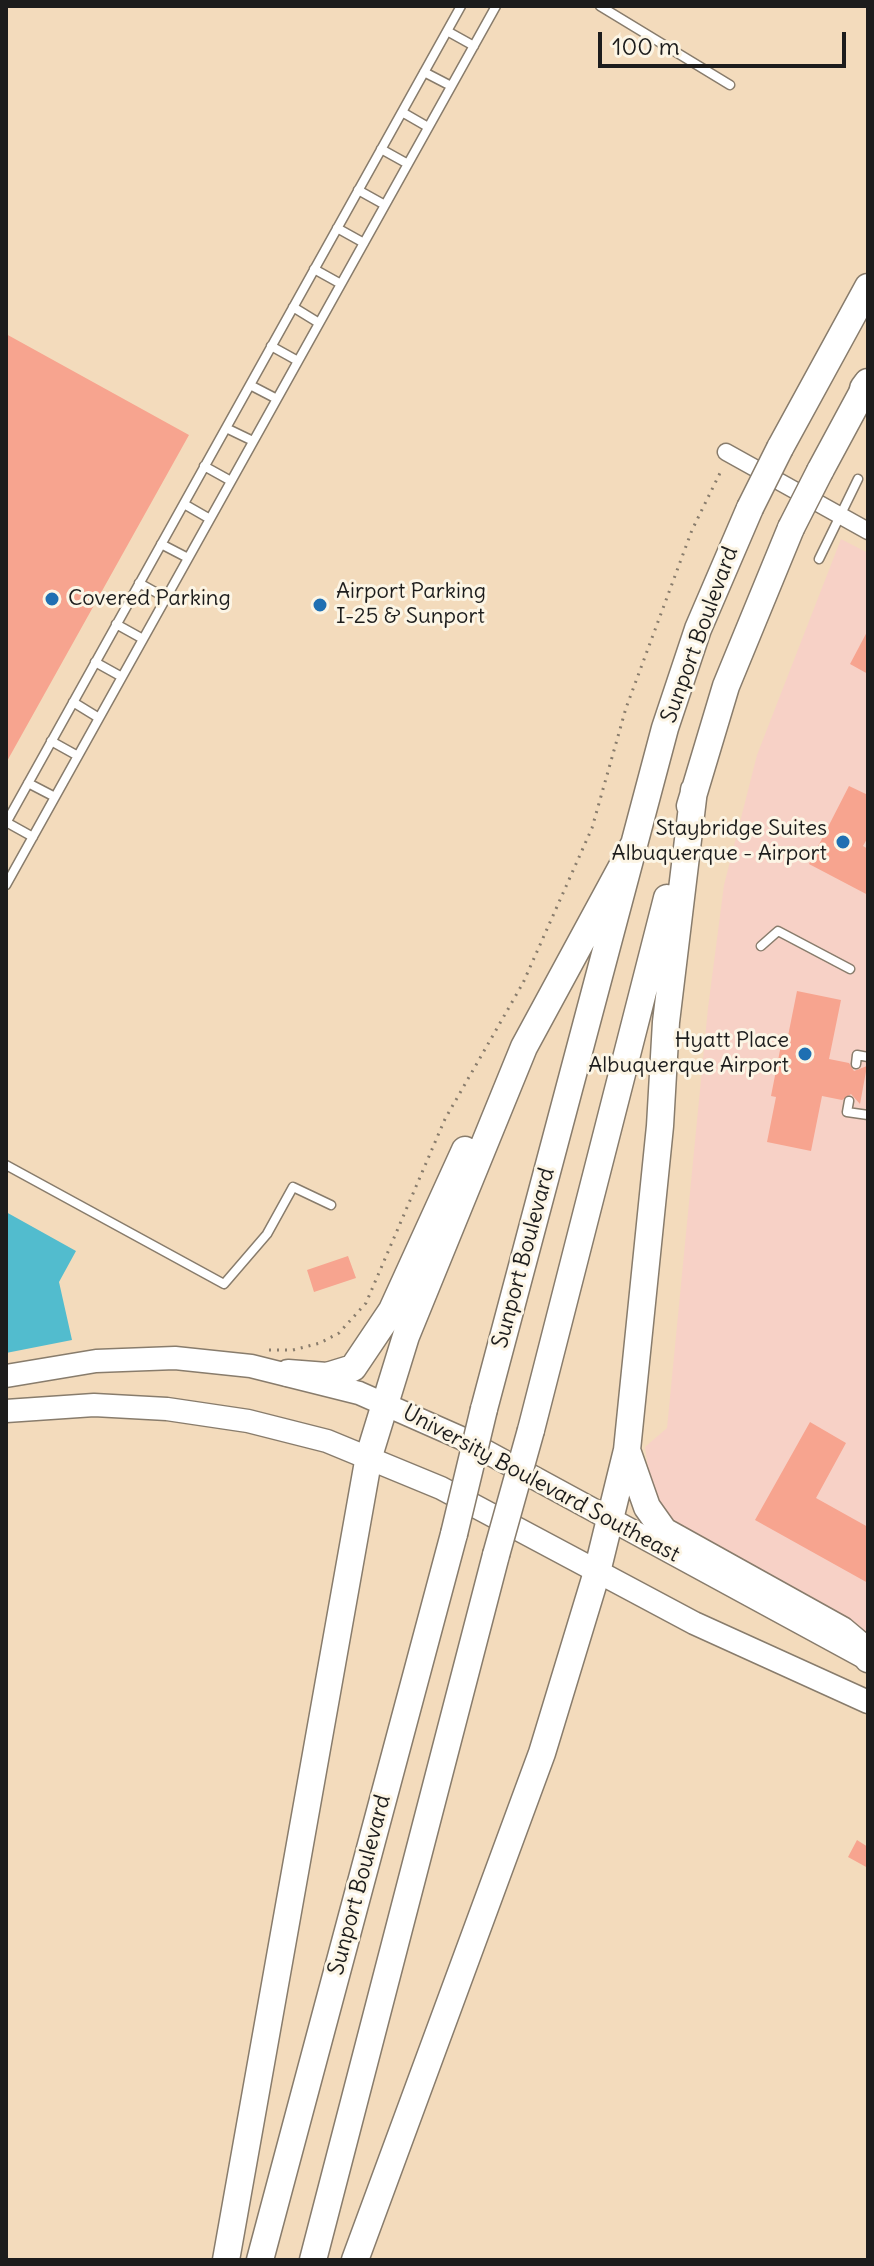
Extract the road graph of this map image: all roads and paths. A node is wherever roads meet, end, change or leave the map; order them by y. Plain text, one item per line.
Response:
1 (461, 6) edge
2 (496, 6) edge
3 (600, 6) edge
4 (447, 31) junction
5 (474, 46) junction
6 (424, 72) junction
7 (730, 85) dead end
8 (451, 86) junction
9 (402, 112) junction
10 (428, 127) junction
11 (381, 149) junction
12 (408, 164) junction
13 (358, 190) junction
14 (385, 205) junction
15 (337, 228) junction
16 (364, 243) junction
17 (314, 269) junction
18 (341, 284) junction
19 (868, 287) edge
20 (293, 307) junction
21 (319, 323) junction
22 (271, 346) junction
23 (298, 361) junction
24 (250, 385) junction
25 (867, 386) edge
26 (277, 399) junction
27 (226, 428) junction
28 (253, 441) junction
29 (728, 453) joint
30 (204, 466) junction
31 (858, 479) dead end
32 (231, 481) junction
33 (184, 504) junction
34 (840, 516) junction
35 (210, 519) junction
36 (868, 531) edge
37 (161, 544) junction
38 (188, 558) junction
39 (819, 559) dead end
40 (139, 583) junction
41 (166, 598) junction
42 (116, 624) junction
43 (143, 639) junction
44 (95, 662) junction
45 (122, 677) junction
46 (73, 702) junction
47 (99, 718) junction
48 (51, 741) junction
49 (78, 756) junction
50 (28, 783) junction
51 (694, 790) junction
52 (55, 797) junction
53 (6, 823) edge
54 (33, 837) junction
55 (633, 846) junction
56 (6, 885) edge
57 (761, 946) dead end
58 (850, 969) dead end
59 (524, 1047) junction
60 (868, 1057) edge
61 (856, 1064) dead end
62 (849, 1101) dead end
63 (868, 1115) edge
64 (6, 1165) edge
65 (331, 1205) dead end
66 (265, 1350) dead end
67 (288, 1373) junction
68 (6, 1376) edge
69 (386, 1403) junction
70 (6, 1411) edge
71 (627, 1450) junction
72 (369, 1456) junction
73 (609, 1521) junction
74 (597, 1572) junction
75 (868, 1660) edge
76 (868, 1702) edge
77 (226, 2260) edge
78 (260, 2260) edge
79 (313, 2260) edge
80 (355, 2260) edge

1 - 4 lane
2 - 5 lane
3 - 7 lane
4 - 5 lane
4 - 6 lane
5 - 8 lane
6 - 8 lane
6 - 9 lane
8 - 10 lane
9 - 10 lane
9 - 11 lane
10 - 12 lane
11 - 12 lane
11 - 13 lane
12 - 14 lane
13 - 14 lane
13 - 15 lane
14 - 16 lane
15 - 16 lane
15 - 17 lane
16 - 18 lane
17 - 18 lane
17 - 20 lane
18 - 21 lane
19 - 55 main road, Sunport Boulevard, bridge
20 - 21 lane
20 - 22 lane
21 - 23 lane
22 - 23 lane
22 - 24 lane
23 - 26 lane
24 - 26 lane
24 - 27 lane
25 - 51 main road, Sunport Boulevard, bridge
26 - 28 lane
27 - 28 lane
27 - 30 lane
28 - 32 lane
29 - 34 street
29 - 66 path
30 - 32 lane
30 - 33 lane
31 - 34 lane
32 - 35 lane
33 - 35 lane
33 - 37 lane
34 - 36 street
34 - 39 lane
35 - 38 lane
37 - 38 lane
37 - 40 lane
38 - 41 lane
40 - 41 lane
40 - 42 lane
41 - 43 lane
42 - 43 lane
42 - 44 lane
43 - 45 lane
44 - 45 lane
44 - 46 lane
45 - 47 lane
46 - 47 lane
46 - 48 lane
47 - 49 lane
48 - 49 lane
48 - 50 lane
49 - 52 lane
50 - 52 lane
50 - 53 lane
51 - 71 main road
51 - 79 main road, Sunport Boulevard, bridge
52 - 54 lane
53 - 54 lane
54 - 56 lane
55 - 59 main road
55 - 78 main road, Sunport Boulevard, bridge
57 - 58 lane
59 - 67 main road
59 - 69 main road
60 - 61 lane
62 - 63 lane
64 - 65 lane
67 - 68 main road, University Boulevard Southeast
67 - 69 main road, University Boulevard Southeast
69 - 72 main road
69 - 73 main road, University Boulevard Southeast
70 - 72 main road
71 - 73 main road
71 - 75 main road
72 - 74 main road
72 - 77 main road
73 - 74 main road
73 - 75 main road, University Boulevard Southeast
74 - 76 main road
74 - 80 main road

